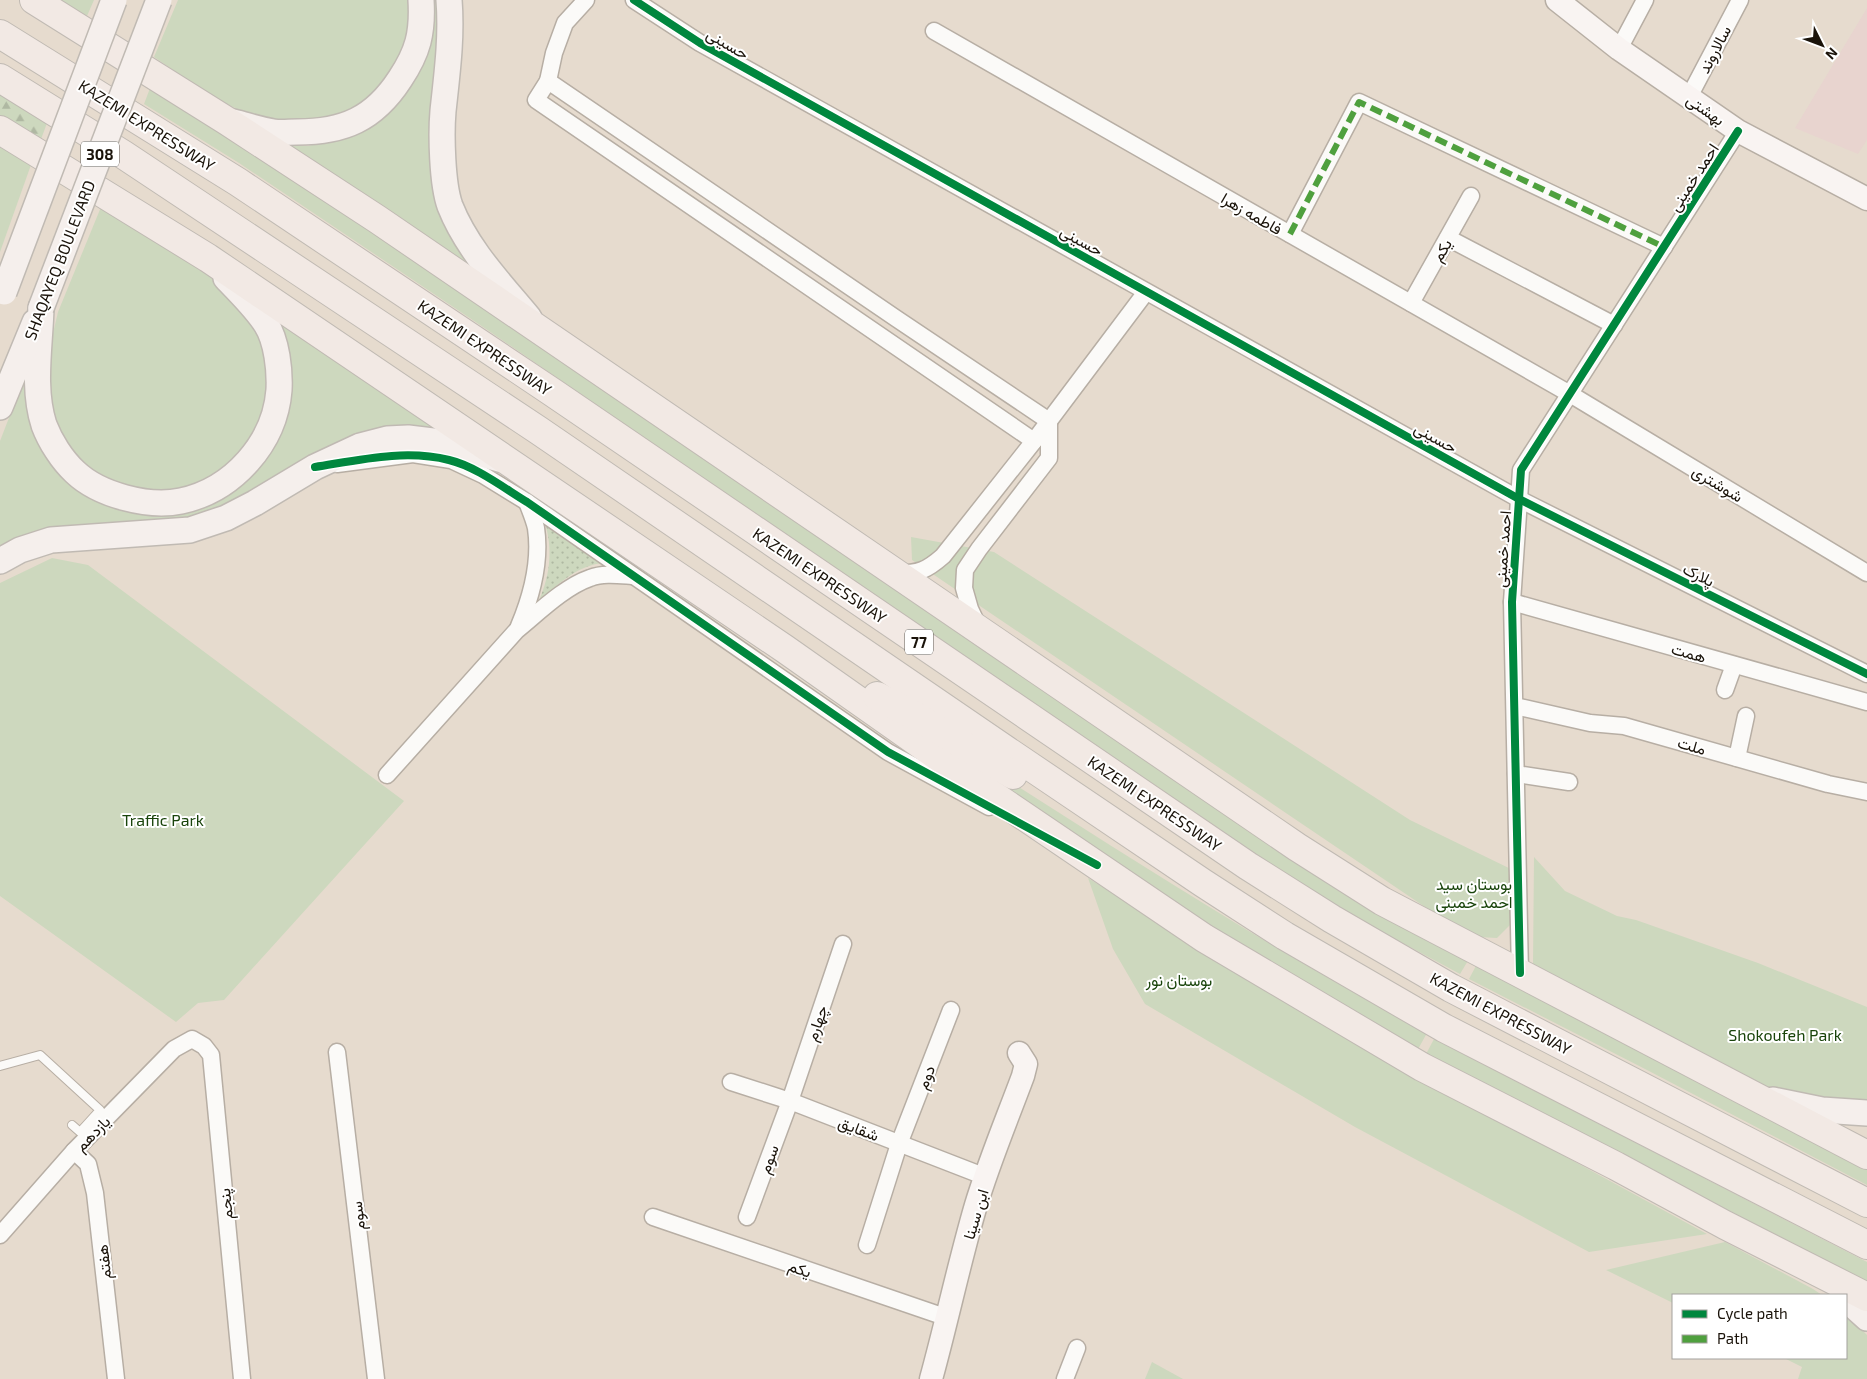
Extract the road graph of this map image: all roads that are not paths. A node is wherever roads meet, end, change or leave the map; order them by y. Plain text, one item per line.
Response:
1 (34, 0) edge
2 (114, 0) edge
3 (159, 0) edge
4 (421, 0) edge
5 (449, 0) edge
6 (586, 0) edge
7 (634, 0) edge
8 (1557, 0) edge
9 (1645, 0) edge
10 (1740, 0) edge
11 (934, 31) dead end
12 (0, 34) edge
13 (1619, 49) junction
14 (0, 78) edge
15 (548, 80) junction
16 (1689, 97) junction
17 (227, 121) junction
18 (0, 130) edge
19 (1738, 131) junction
20 (1471, 196) dead end
21 (1867, 199) edge
22 (1290, 234) junction
23 (1448, 238) junction
24 (1664, 247) junction
25 (208, 258) junction
26 (1146, 292) junction
27 (2, 298) edge
28 (1410, 303) junction
29 (41, 308) junction
30 (1614, 326) junction
31 (540, 331) junction
32 (1570, 394) junction
33 (0, 407) edge
34 (1049, 421) junction
35 (1034, 441) junction
36 (508, 462) junction
37 (316, 467) junction
38 (1519, 499) junction
39 (527, 502) junction
40 (0, 561) edge
41 (1867, 573) edge
42 (897, 574) junction
43 (633, 576) junction
44 (1512, 602) junction
45 (517, 630) junction
46 (981, 632) junction
47 (784, 649) junction
48 (1734, 664) junction
49 (1867, 674) edge
50 (1726, 690) dead end
51 (1867, 702) edge
52 (1515, 706) junction
53 (1746, 716) dead end
54 (1737, 758) junction
55 (1516, 774) junction
56 (387, 775) dead end
57 (1569, 782) dead end
58 (1867, 792) edge
59 (1118, 825) junction
60 (1098, 865) junction
61 (843, 944) dead end
62 (1520, 973) junction
63 (951, 1010) dead end
64 (192, 1039) joint
65 (337, 1052) dead end
66 (1019, 1053) dead end
67 (0, 1066) edge
68 (731, 1082) dead end
69 (1754, 1095) junction
70 (790, 1101) junction
71 (1867, 1113) edge
72 (72, 1125) dead end
73 (899, 1144) junction
74 (74, 1151) junction
75 (1867, 1155) edge
76 (986, 1177) junction
77 (1867, 1203) edge
78 (653, 1218) dead end
79 (747, 1218) dead end
80 (0, 1234) edge
81 (867, 1245) dead end
82 (1867, 1246) edge
83 (1803, 1265) junction
84 (1840, 1294) edge
85 (1867, 1297) edge
86 (1847, 1300) edge
87 (948, 1318) junction
88 (1867, 1318) edge
89 (1077, 1348) dead end
90 (116, 1379) edge
91 (242, 1379) edge
92 (376, 1379) edge
93 (931, 1379) edge
94 (1065, 1379) edge

1 - 17 highway
2 - 27 main road, 308, bridge
3 - 29 main road, SHAQAYEQ BOULEVARD / 308, bridge
4 - 17 main road
5 - 31 main road
6 - 15 street
7 - 26 street, حسینی
8 - 13 street, بهشتی
9 - 13 street
10 - 16 street, سالاروند
11 - 22 street, فاطمه زهرا
12 - 77 highway, KAZEMI EXPRESSWAY / 77
13 - 16 street, بهشتی
14 - 59 highway, 77
15 - 34 street
15 - 35 street
16 - 19 street, بهشتی
17 - 31 highway
18 - 25 highway
19 - 21 street, بهشتی
19 - 24 street, احمد خمینی
20 - 23 street, یکم
22 - 24 street
22 - 28 street, فاطمه زهرا
23 - 28 street, یکم
23 - 30 street
24 - 30 street, احمد خمینی
25 - 29 main road
25 - 36 highway
26 - 34 street
26 - 38 street, حسینی
28 - 32 street, فاطمه زهرا
29 - 33 main road, SHAQAYEQ BOULEVARD / 308
30 - 32 street, احمد خمینی
31 - 42 highway
32 - 38 street, احمد خمینی
32 - 41 street, شوشتری
34 - 35 street
34 - 46 street
35 - 42 street
36 - 37 main road
36 - 47 highway
37 - 39 street
37 - 40 main road
38 - 44 street, احمد خمینی
38 - 49 street, پلارک
39 - 43 street
39 - 45 street
42 - 46 highway
43 - 45 street
43 - 60 street
44 - 48 street, همت
44 - 52 street, احمد خمینی
45 - 56 street
46 - 62 highway
47 - 59 highway
47 - 60 highway
48 - 50 street
48 - 51 street, همت
52 - 54 street, ملت
52 - 55 street, احمد خمینی
53 - 54 street
54 - 58 street, ملت
55 - 57 street
55 - 62 street, احمد خمینی
59 - 82 highway, 77
60 - 83 highway
61 - 70 street, چهارم
62 - 69 highway
63 - 73 street, دوم
64 - 74 street, یازدهم
64 - 91 street, پنجم
65 - 92 street, سوم
66 - 76 street, ابن سینا
67 - 72 lane
68 - 70 street, شقایق
69 - 71 main road
69 - 75 highway
70 - 73 street, شقایق
70 - 79 street, سوم
73 - 76 street, شقایق
73 - 81 street
74 - 80 street, یازدهم
74 - 90 street, هفتم
76 - 87 street, ابن سینا
78 - 87 street, یکم
83 - 84 main road
83 - 85 highway
86 - 88 main road
87 - 93 street, ابن سینا
89 - 94 street

